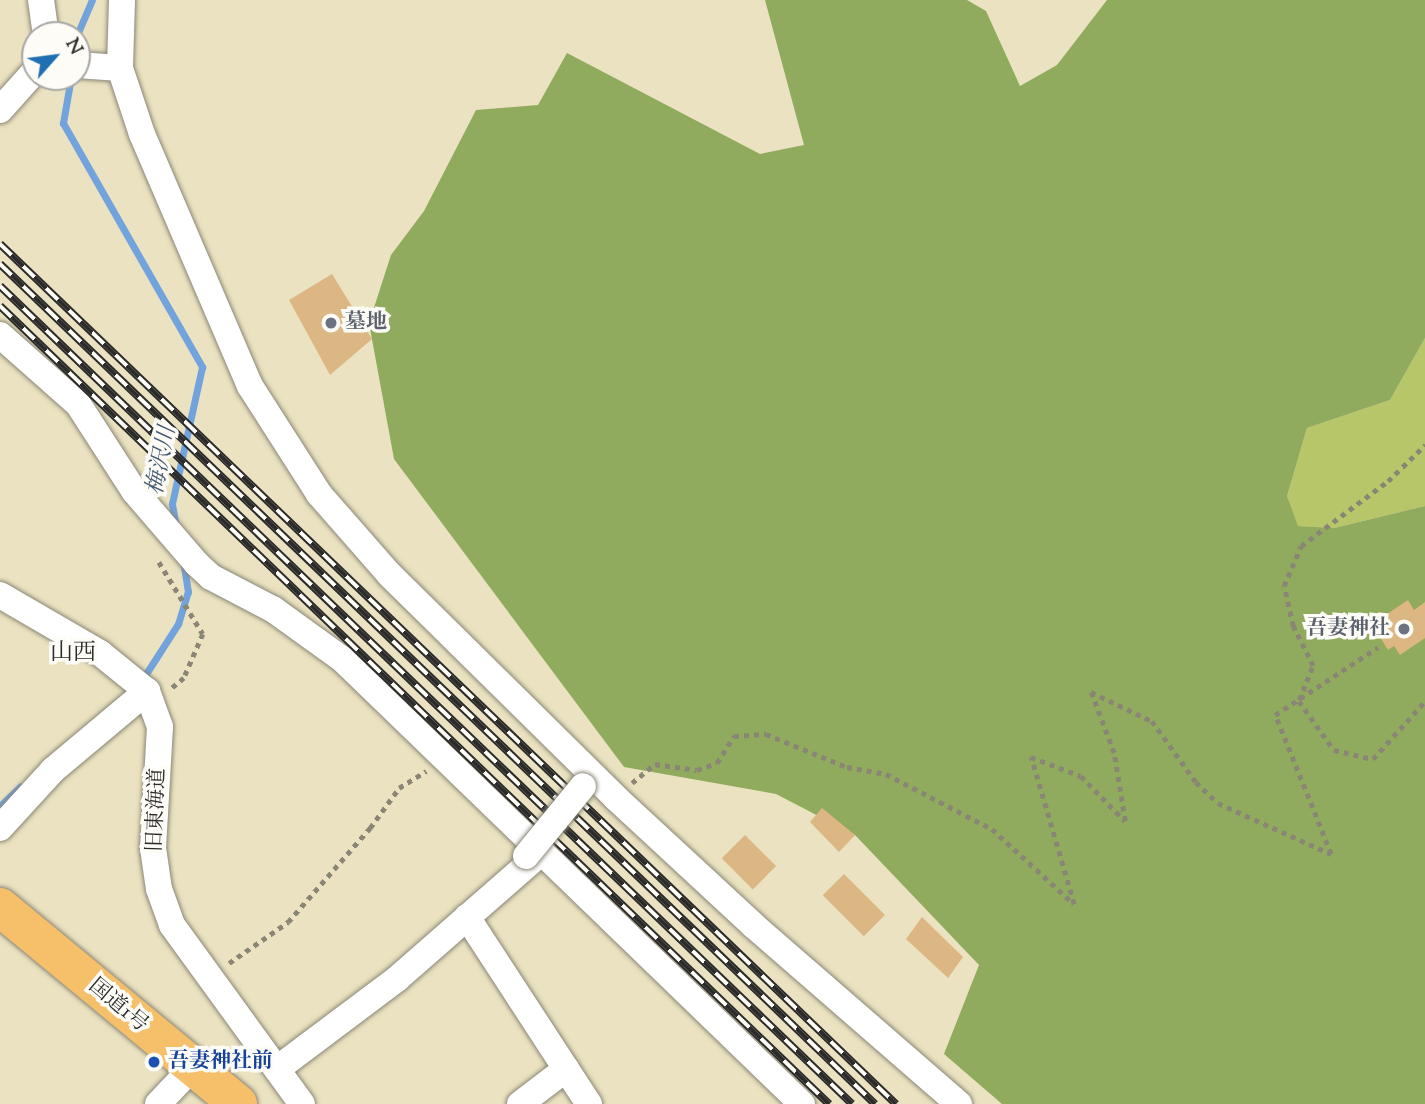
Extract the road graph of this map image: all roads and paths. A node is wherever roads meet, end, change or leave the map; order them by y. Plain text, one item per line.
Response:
1 (41, 0) edge
2 (122, 0) edge
3 (44, 21) edge
4 (91, 66) edge
5 (120, 68) junction
6 (21, 87) edge
7 (0, 110) edge
8 (0, 335) edge
9 (1425, 445) edge
10 (153, 551) dead end
11 (0, 595) edge
12 (1378, 647) dead end
13 (148, 695) junction
14 (1299, 701) junction
15 (1425, 701) edge
16 (445, 760) junction
17 (583, 786) dead end
18 (616, 798) junction
19 (0, 828) edge
20 (534, 854) junction
21 (0, 907) edge
22 (467, 917) junction
23 (209, 976) junction
24 (192, 1068) junction
25 (277, 1069) junction
26 (566, 1069) junction
27 (158, 1104) edge
28 (237, 1104) edge
29 (302, 1104) edge
30 (520, 1104) edge
31 (589, 1104) edge
32 (802, 1104) edge
33 (959, 1104) edge

1 - 3 street
2 - 5 street
4 - 5 street
5 - 18 street
6 - 7 street
8 - 16 street
9 - 14 path
10 - 13 path
11 - 13 street
12 - 14 path
13 - 19 street
13 - 23 street, 旧東海道
14 - 15 path
14 - 18 path
16 - 20 street
16 - 23 path
17 - 20 street, bridge
18 - 33 street
20 - 22 street
20 - 32 street
21 - 24 highway, 国道1号
22 - 25 street
22 - 26 street
23 - 25 street, 旧東海道
24 - 27 street
24 - 28 highway, 国道1号
25 - 29 street, 旧東海道
26 - 30 street
26 - 31 street

